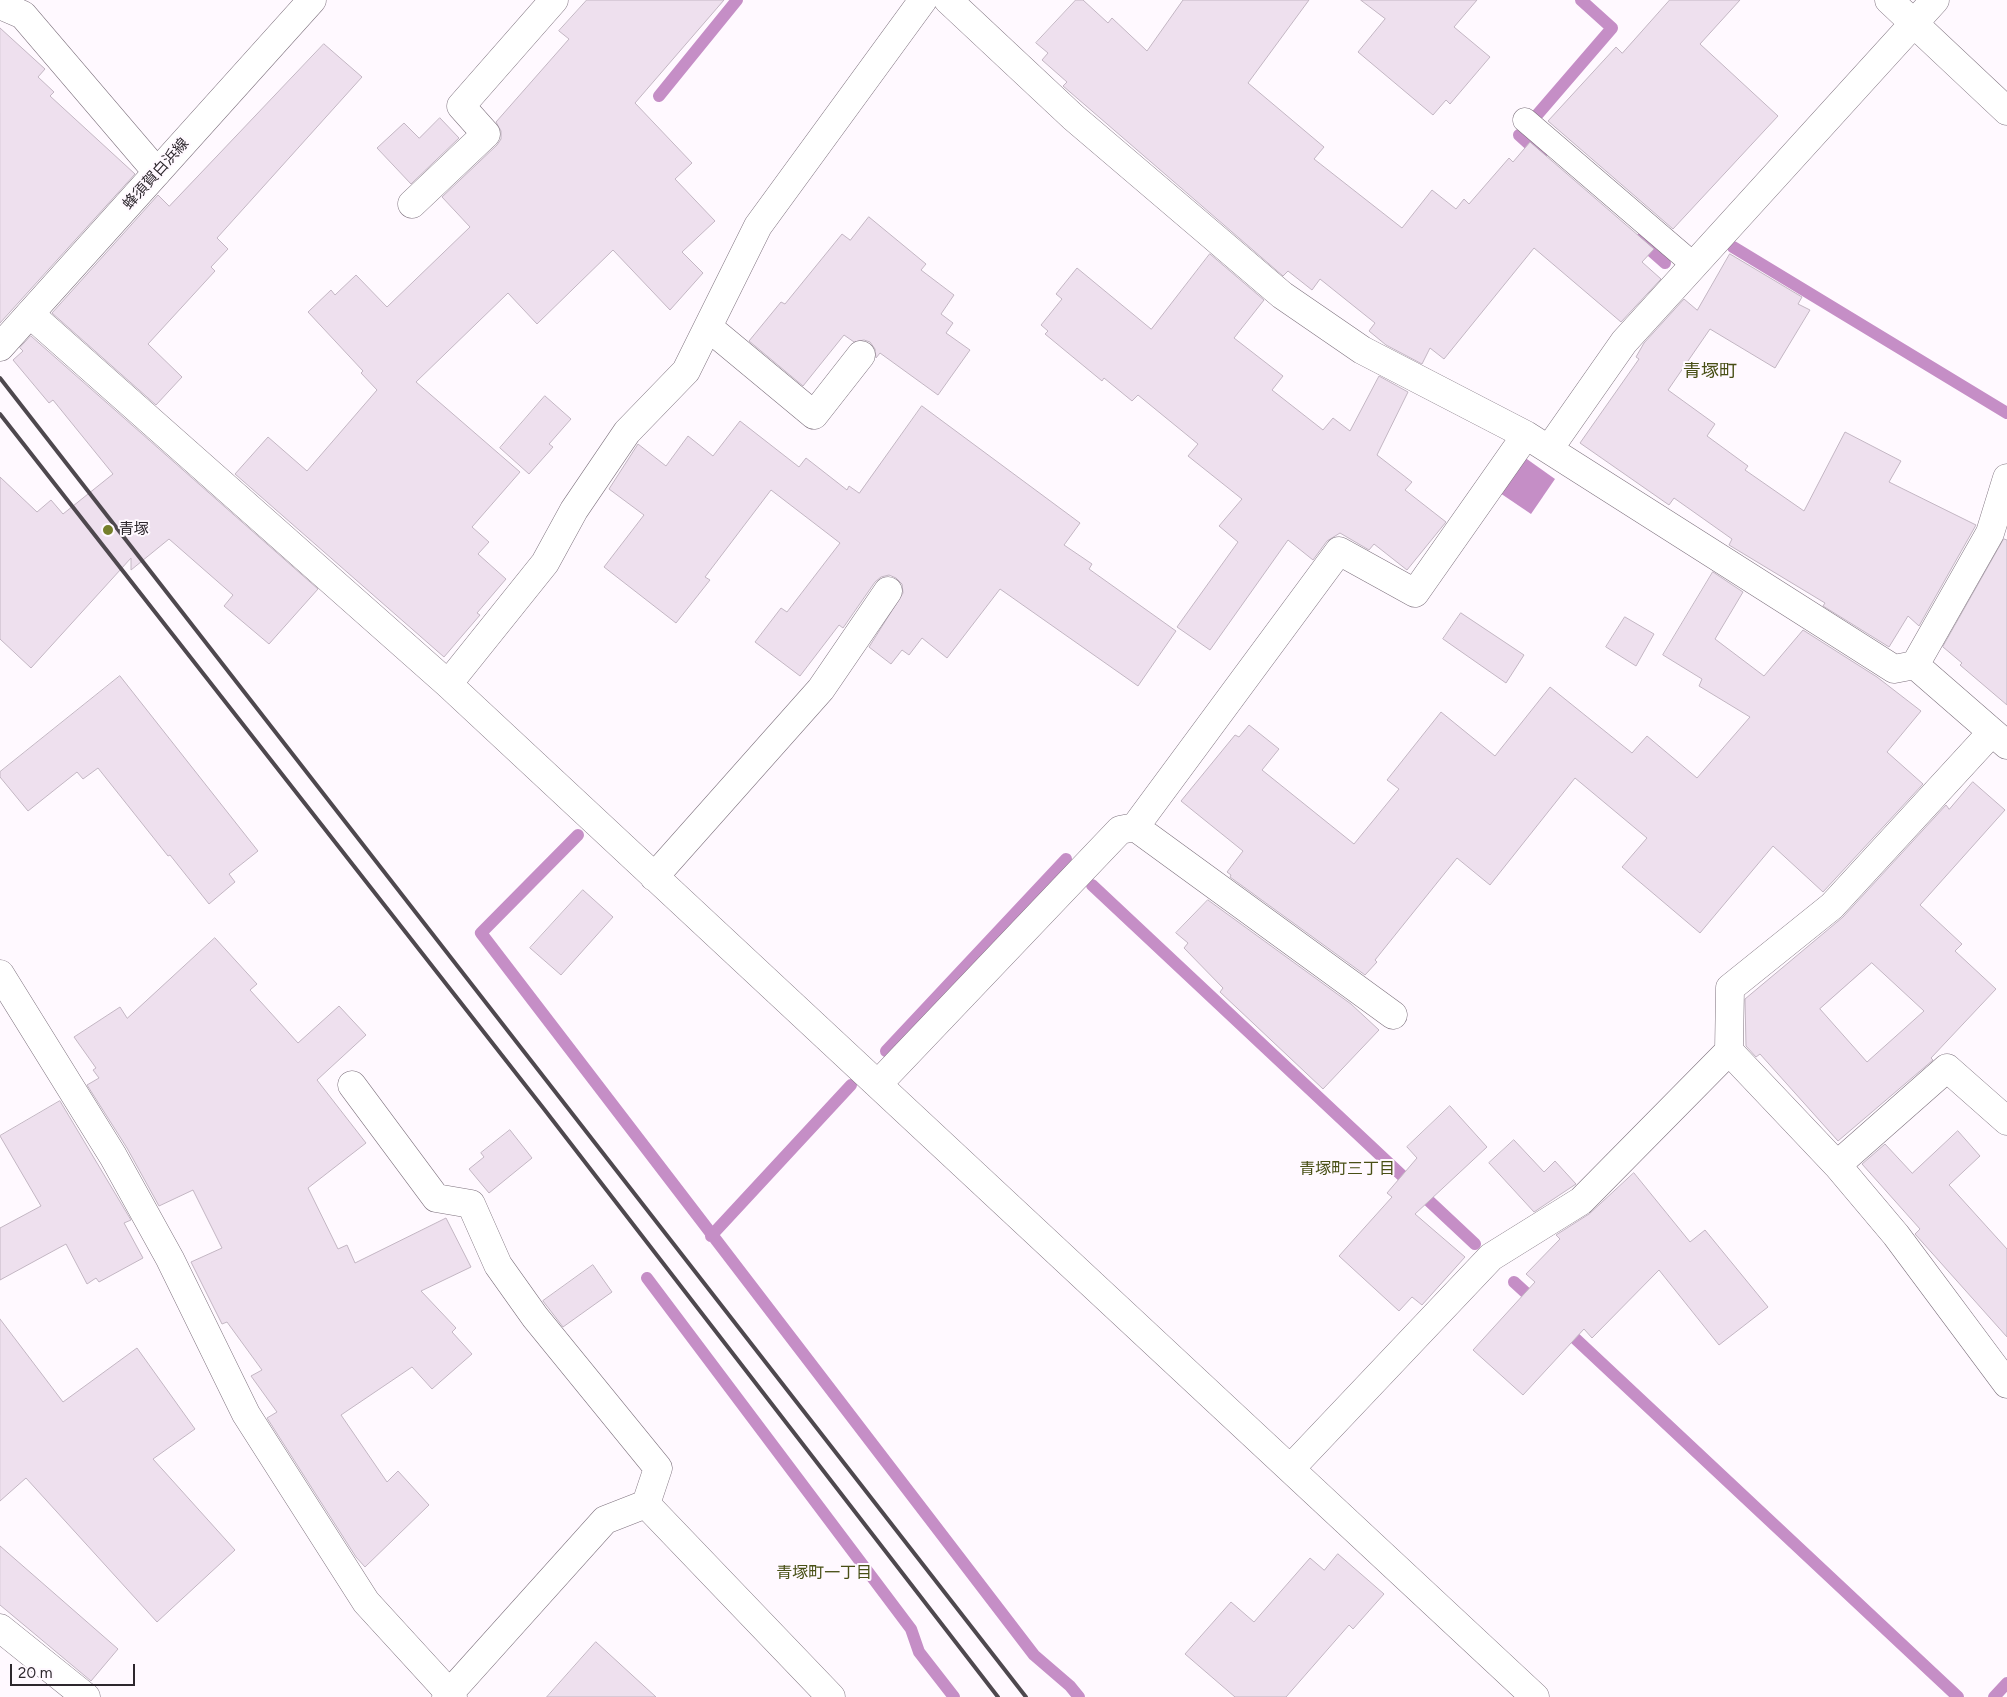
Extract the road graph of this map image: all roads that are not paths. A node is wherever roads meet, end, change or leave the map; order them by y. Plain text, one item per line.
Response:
1 (312, 0) edge
2 (554, 0) edge
3 (923, 0) edge
4 (948, 0) edge
5 (1889, 0) edge
6 (1935, 0) edge
7 (0, 5) edge
8 (1914, 23) junction
9 (2007, 111) edge
10 (1525, 120) dead end
11 (157, 172) junction
12 (412, 204) dead end
13 (1694, 265) junction
14 (30, 314) junction
15 (708, 327) junction
16 (0, 347) edge
17 (861, 355) dead end
18 (1538, 442) junction
19 (2007, 478) edge
20 (888, 591) dead end
21 (1915, 665) junction
22 (448, 684) junction
23 (1999, 738) edge
24 (1135, 827) junction
25 (654, 877) junction
26 (0, 974) edge
27 (1392, 1015) dead end
28 (1729, 1051) junction
29 (878, 1084) junction
30 (352, 1086) dead end
31 (2007, 1121) edge
32 (1837, 1165) junction
33 (2007, 1384) edge
34 (1291, 1468) junction
35 (646, 1504) junction
36 (0, 1628) edge
37 (450, 1696) edge
38 (86, 1697) edge
39 (831, 1697) edge
40 (1535, 1697) edge

1 - 11 street, 蜂須賀白浜線
2 - 12 street
3 - 15 street
4 - 18 street
5 - 8 street
6 - 8 street
7 - 11 street
8 - 9 street
8 - 13 street
10 - 13 lane
11 - 14 street, 蜂須賀白浜線
13 - 18 street
14 - 16 street, 蜂須賀白浜線
14 - 22 street
15 - 17 street
15 - 22 street
18 - 21 street
18 - 24 street
19 - 21 street
20 - 25 street
21 - 23 street
22 - 25 street
23 - 28 street
24 - 27 street
24 - 29 street
25 - 29 street
26 - 37 street
28 - 32 street
28 - 34 street
29 - 34 street
30 - 35 street
31 - 32 street
32 - 33 street
34 - 40 street
35 - 37 street
35 - 39 street
36 - 38 street

